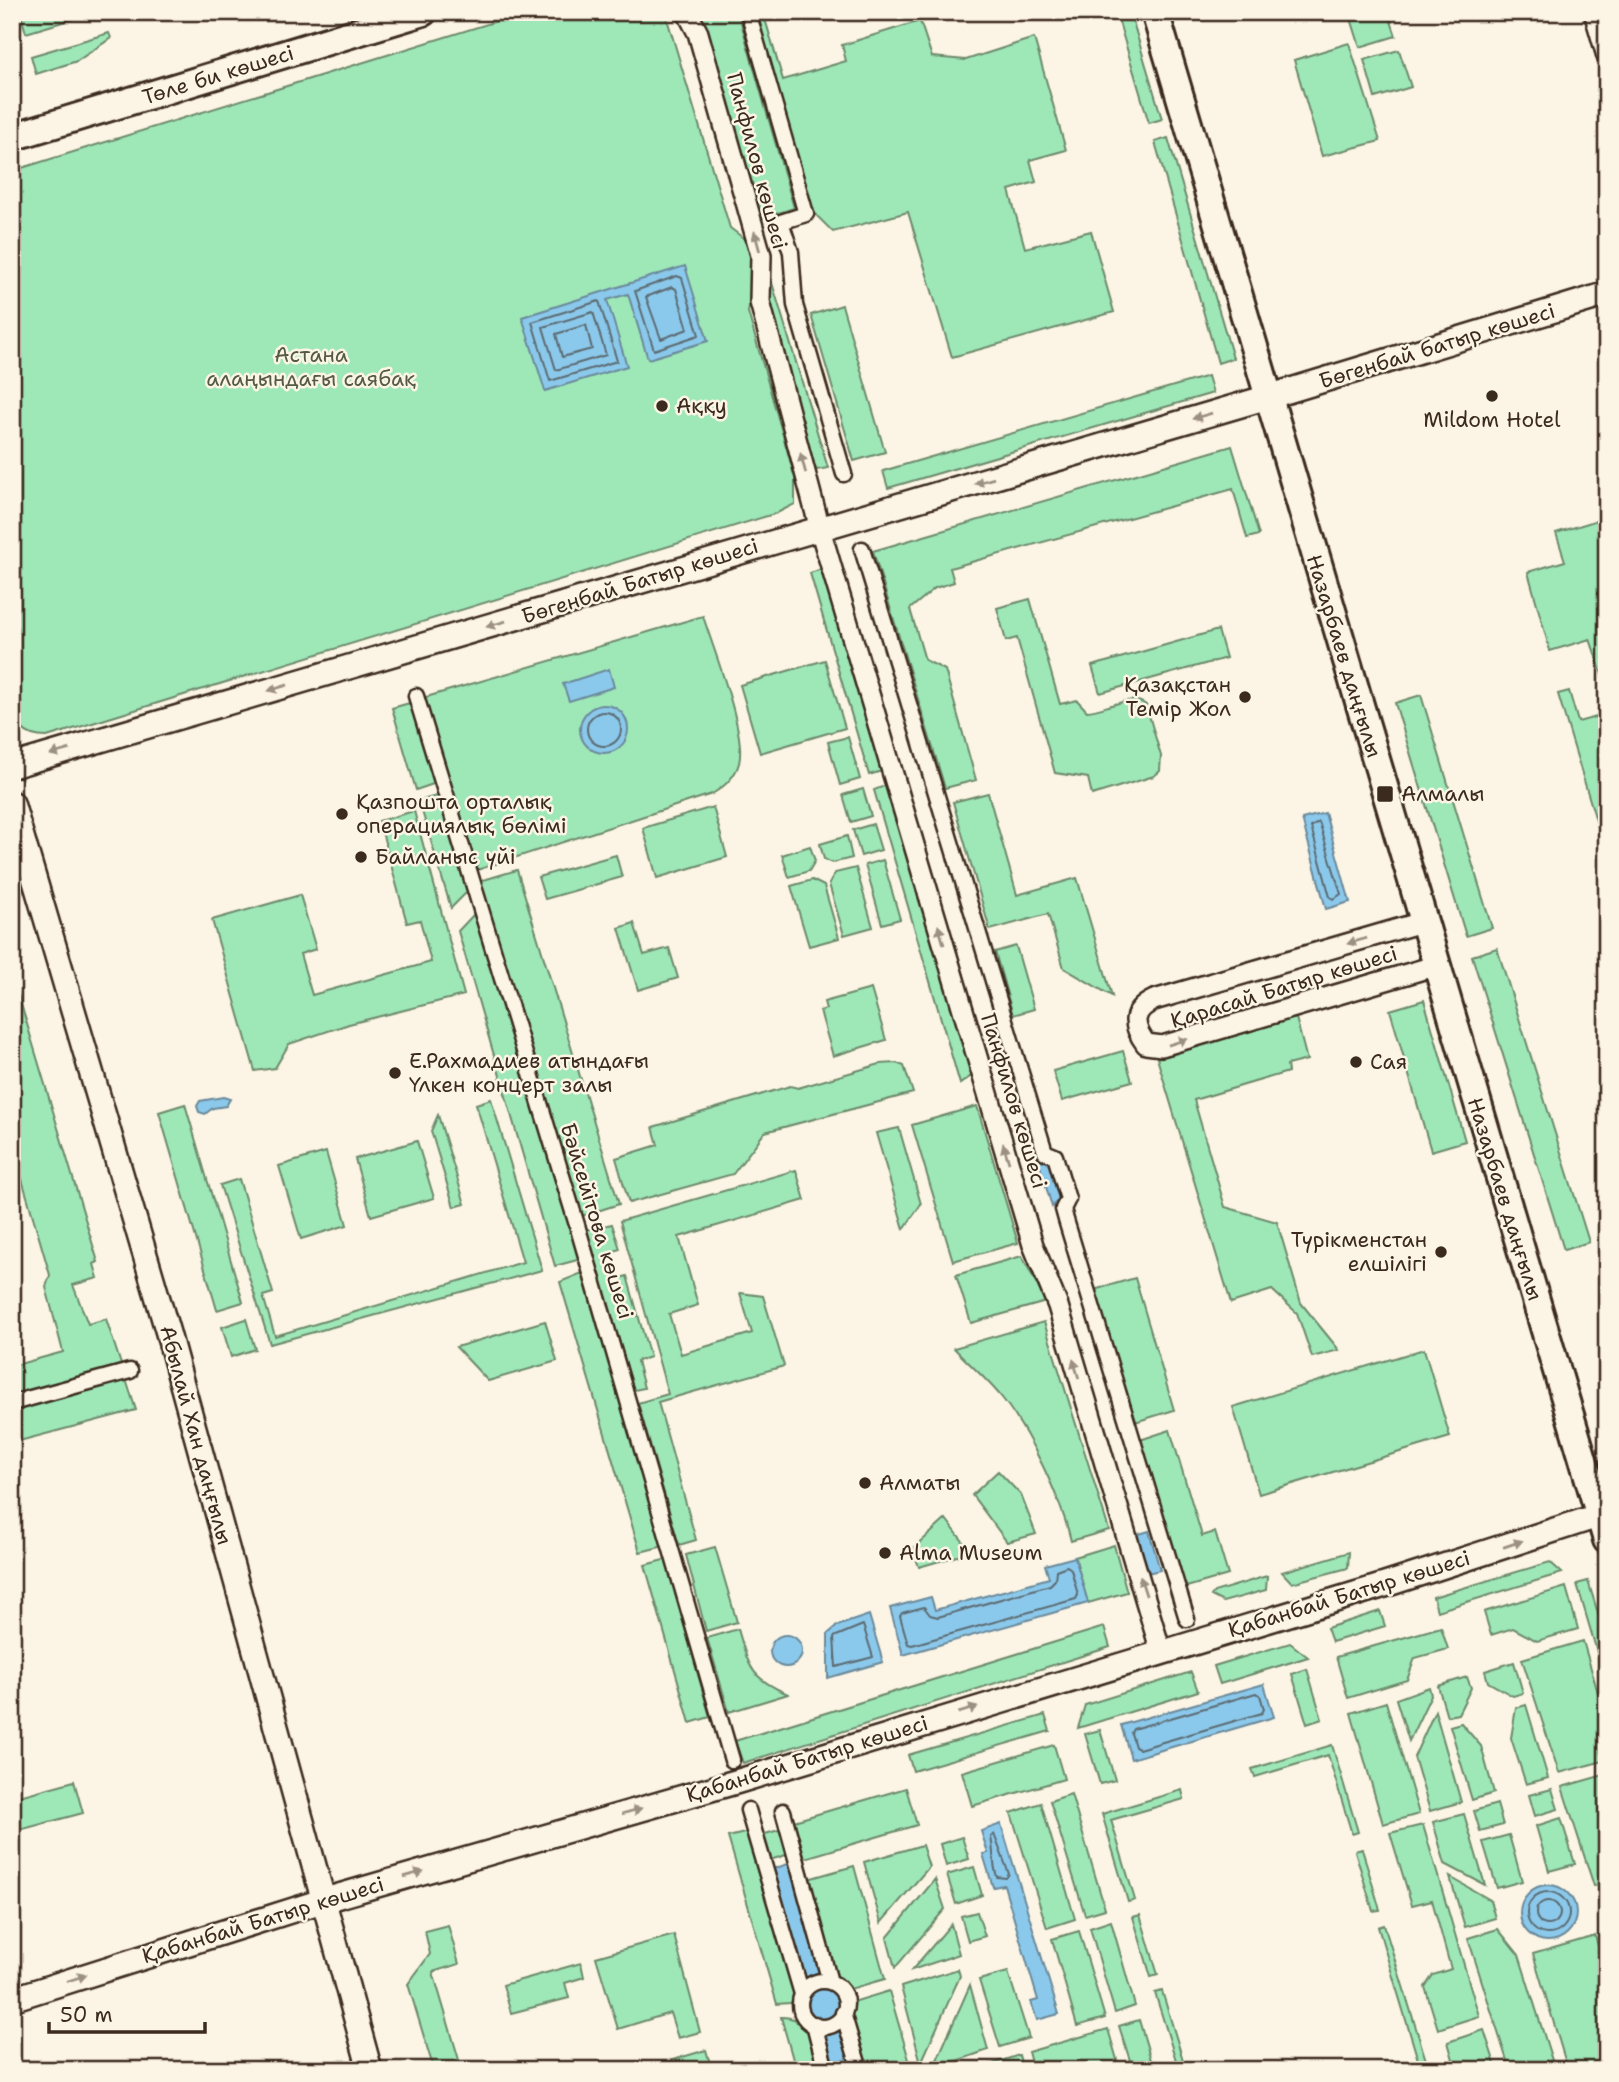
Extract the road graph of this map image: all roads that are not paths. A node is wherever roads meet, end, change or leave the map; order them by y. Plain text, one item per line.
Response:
1 (423, 12) edge
2 (687, 12) edge
3 (748, 12) edge
4 (1155, 12) edge
5 (1594, 12) edge
6 (1607, 56) edge
7 (12, 137) edge
8 (1607, 294) edge
9 (1268, 397) junction
10 (844, 474) dead end
11 (820, 529) junction
12 (862, 549) dead end
13 (416, 696) dead end
14 (12, 766) edge
15 (12, 803) edge
16 (1422, 922) junction
17 (1434, 966) junction
18 (130, 1371) dead end
19 (12, 1403) edge
20 (1604, 1522) edge
21 (1187, 1619) dead end
22 (1161, 1652) junction
23 (732, 1760) dead end
24 (748, 1810) dead end
25 (783, 1811) dead end
26 (325, 1900) junction
27 (830, 1982) junction
28 (802, 1994) junction
29 (12, 1998) edge
30 (844, 2013) junction
31 (814, 2024) junction
32 (370, 2070) edge
33 (826, 2070) edge
34 (860, 2070) edge

1 - 7 main road, Төле би көшесі
11 -> 2 street, Панфилов көшесі
3 - 10 street, Панфилов көшесі
4 - 9 main road, Назарбаев даңғылы
5 - 6 street
8 - 9 street, Бөгенбай батыр көшесі
9 -> 11 street, Бөгенбай Батыр көшесі
9 - 16 main road, Назарбаев даңғылы
11 -> 14 street, Бөгенбай Батыр көшесі
22 -> 11 street, Панфилов көшесі
12 - 21 street, Панфилов көшесі
13 - 23 street, Бәйсейітова көшесі
15 - 26 street, Абылай Хан даңғылы
16 - 17 main road, Назарбаев даңғылы
16 -> 17 street, Қарасай Батыр көшесі
17 - 20 main road, Назарбаев даңғылы
18 - 19 street
22 -> 20 street, Қабанбай Батыр көшесі
26 -> 22 street, Қабанбай Батыр көшесі
24 - 28 street
25 - 27 street
29 -> 26 street, Қабанбай Батыр көшесі
26 - 32 street, Абылай Хан даңғылы
27 - 28 street
27 - 30 street
28 - 31 street
30 - 31 street
30 - 34 street
31 - 33 street

